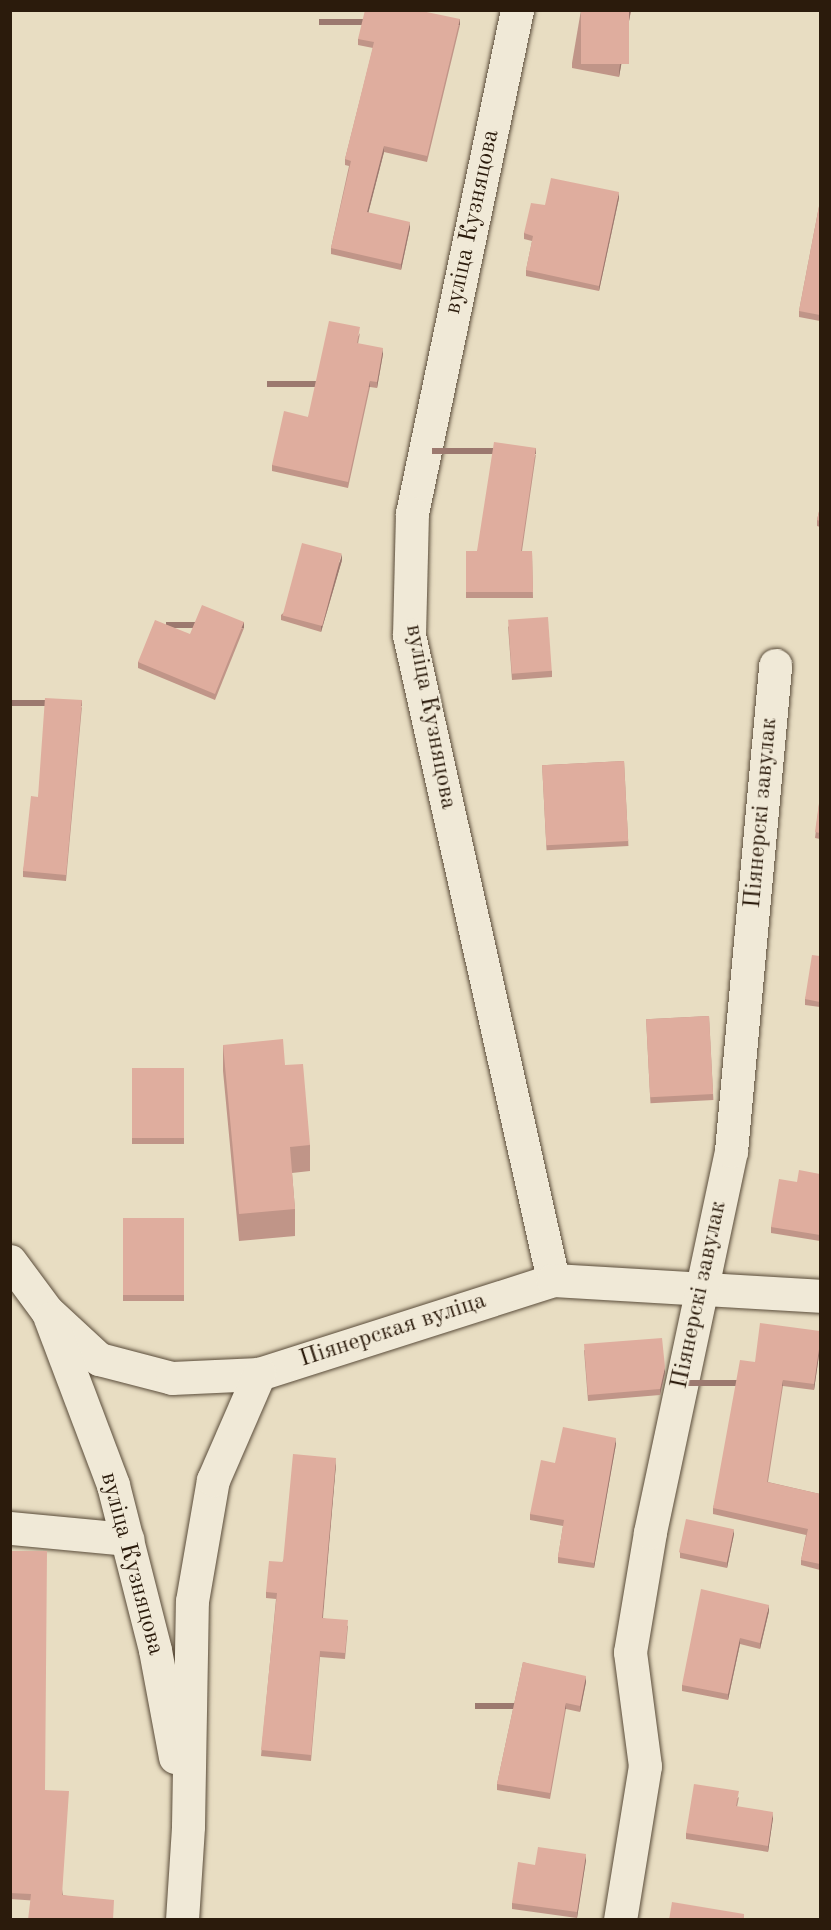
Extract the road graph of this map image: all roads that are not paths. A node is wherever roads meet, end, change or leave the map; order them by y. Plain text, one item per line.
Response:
1 (518, 10) edge
2 (775, 665) dead end
3 (10, 1261) edge
4 (553, 1280) junction
5 (701, 1288) junction
6 (820, 1296) edge
7 (47, 1311) junction
8 (259, 1374) junction
9 (10, 1528) edge
10 (127, 1539) junction
11 (188, 1826) junction
12 (182, 1920) edge
13 (620, 1920) edge

1 - 4 street, вуліца Кузняцова
2 - 5 street, Піянерскі завулак
3 - 7 street, Піянерская вуліца
4 - 5 street, Піянерская вуліца
4 - 8 street, Піянерская вуліца
5 - 6 street, Піянерская вуліца
5 - 13 street, Піянерскі завулак
7 - 8 street, Піянерская вуліца
7 - 10 street, вуліца Кузняцова
8 - 11 street, вуліца Кузняцова
9 - 10 street
10 - 11 street, вуліца Кузняцова
11 - 12 street, вуліца Кузняцова

